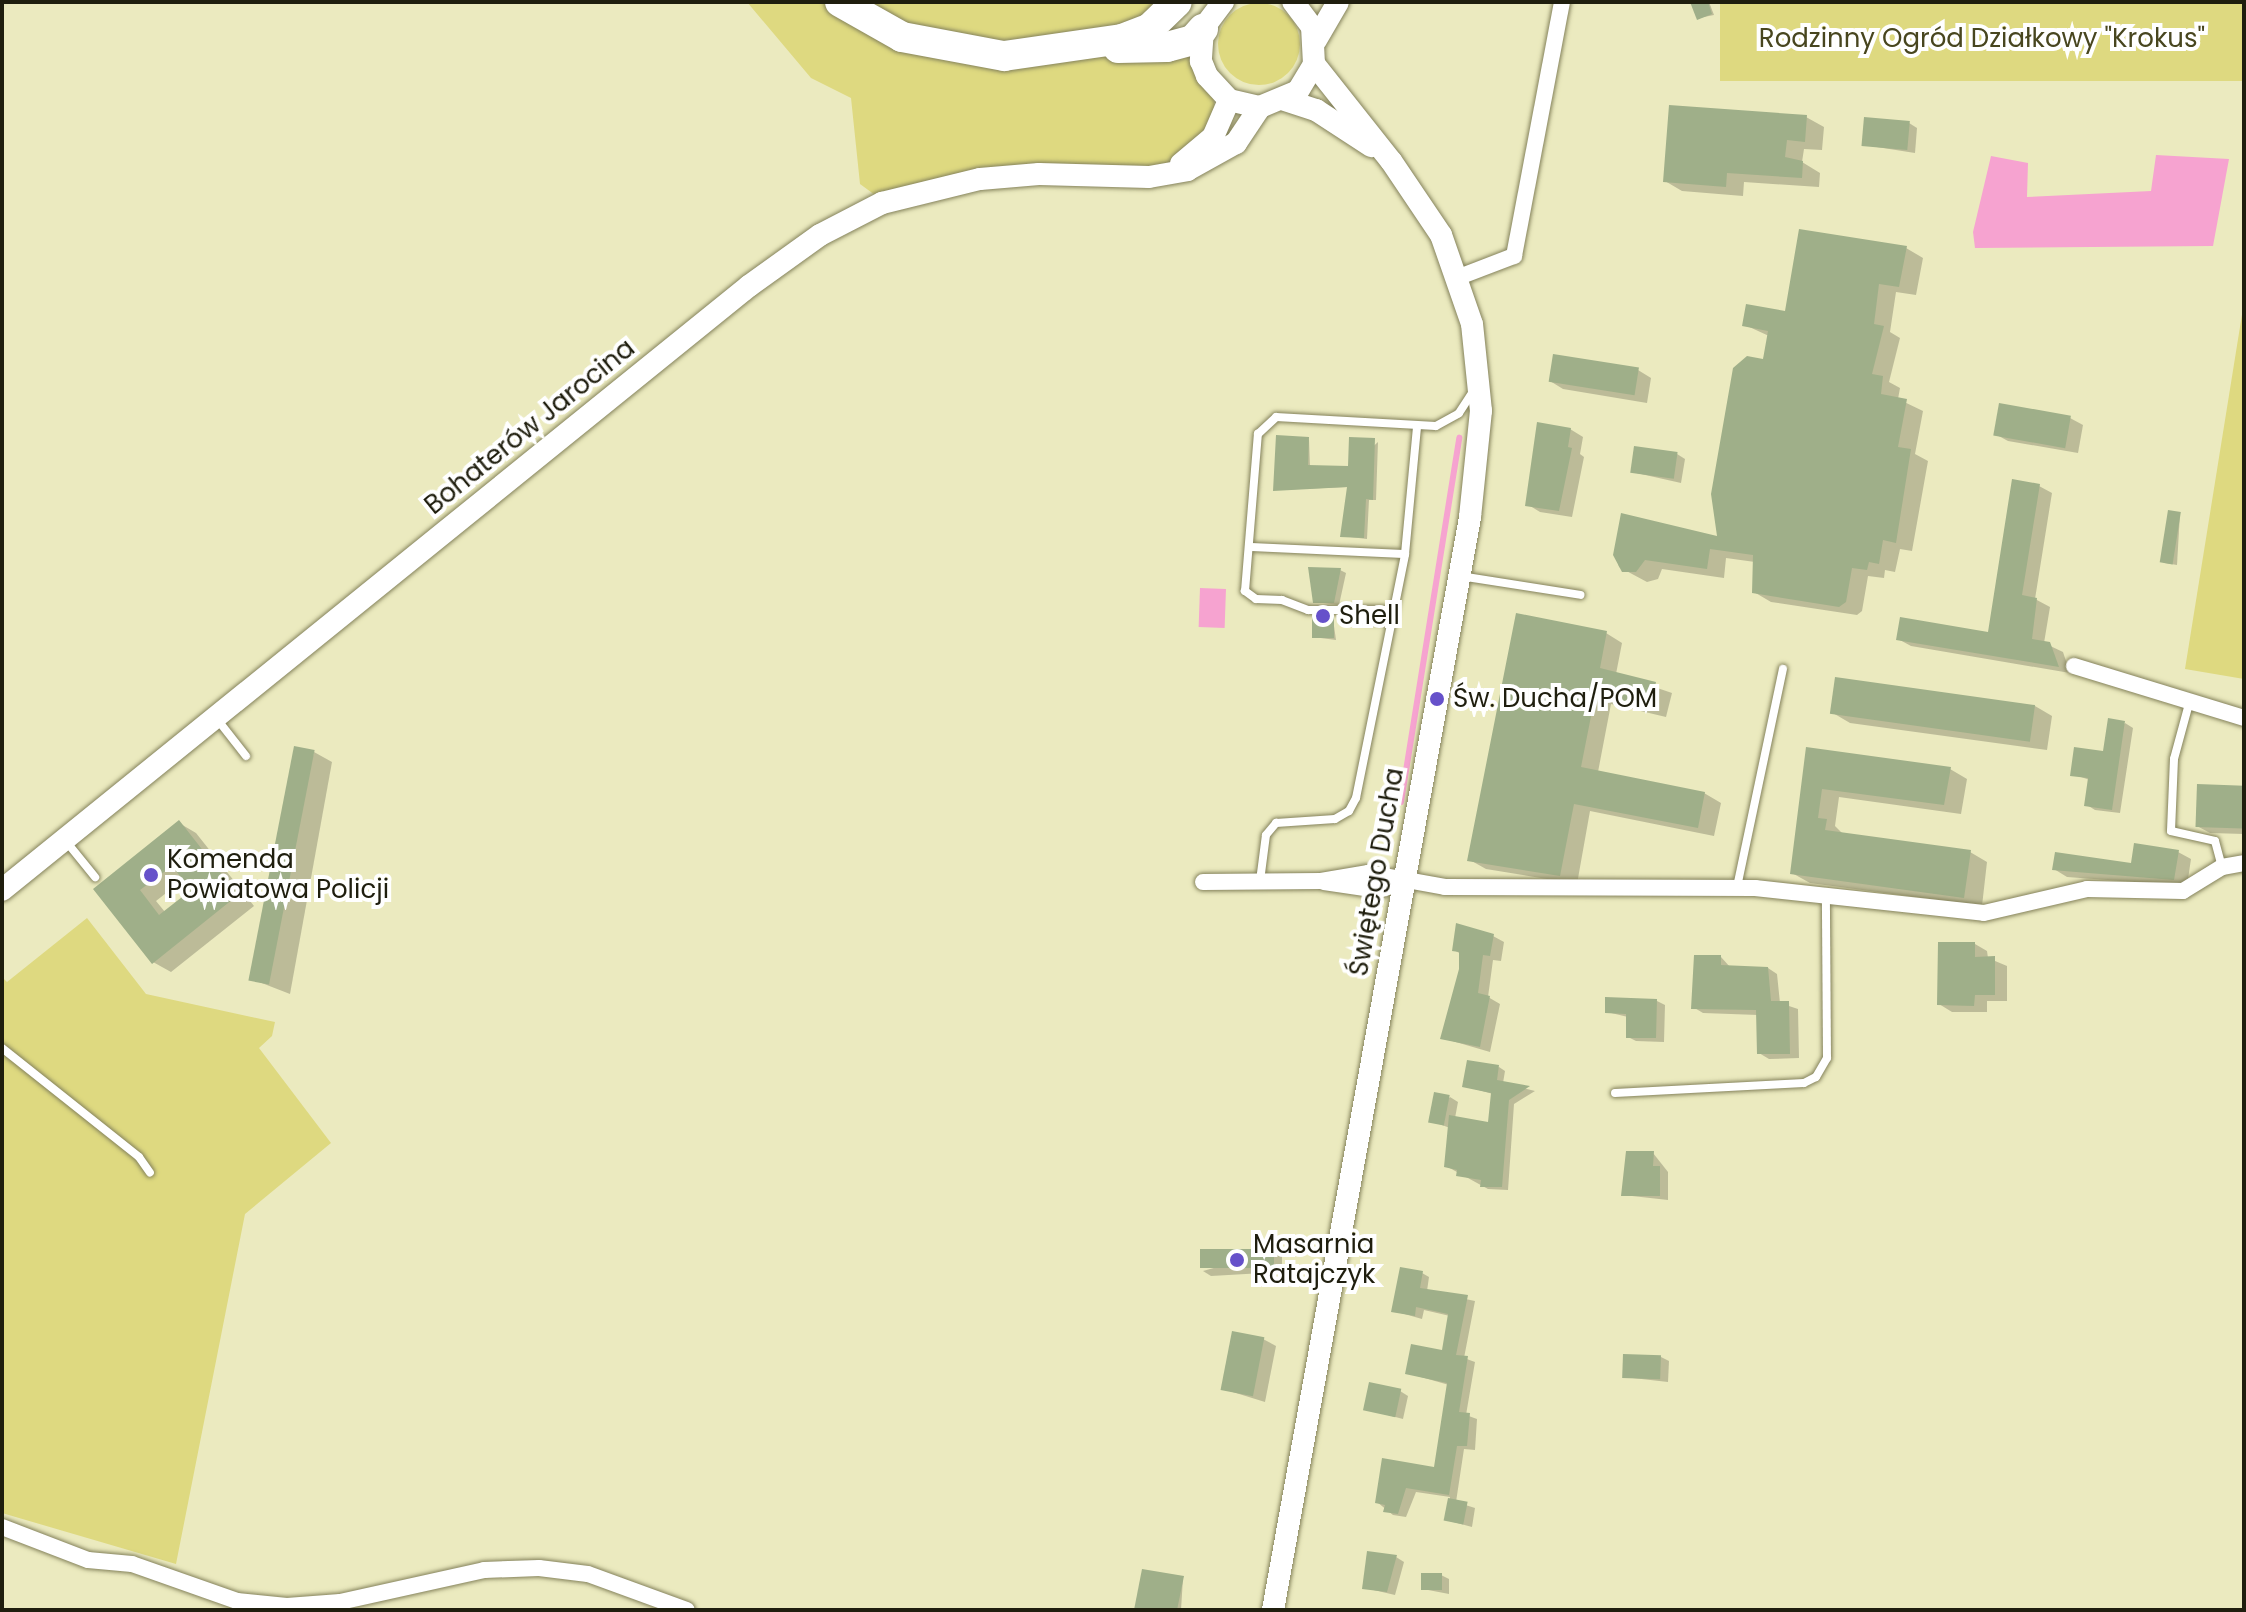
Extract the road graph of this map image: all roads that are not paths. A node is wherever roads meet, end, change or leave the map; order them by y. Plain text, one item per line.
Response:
1 (840, 2) edge
2 (1177, 2) edge
3 (1293, 2) edge
4 (1338, 2) edge
5 (1562, 2) edge
6 (1216, 10) edge
7 (1316, 40) junction
8 (1087, 48) junction
9 (1314, 64) junction
10 (1229, 100) junction
11 (1285, 100) junction
12 (1260, 107) junction
13 (1391, 161) junction
14 (1165, 176) junction
15 (1459, 277) junction
16 (1480, 369) junction
17 (1417, 426) junction
18 (1250, 547) junction
19 (1405, 554) junction
20 (1460, 576) junction
21 (1581, 595) dead end
22 (1391, 610) junction
23 (1350, 612) junction
24 (1389, 621) junction
25 (2074, 666) dead end
26 (1783, 669) dead end
27 (2190, 699) junction
28 (216, 718) junction
29 (2244, 718) edge
30 (246, 756) dead end
31 (65, 839) junction
32 (2244, 863) edge
33 (2222, 867) junction
34 (95, 877) dead end
35 (1260, 881) junction
36 (1203, 882) dead end
37 (1404, 882) junction
38 (1736, 888) junction
39 (2, 890) edge
40 (1826, 894) junction
41 (2, 1048) edge
42 (1615, 1093) dead end
43 (150, 1173) dead end
44 (2, 1527) edge
45 (687, 1610) edge
46 (1273, 1610) edge

1 - 8 highway
2 - 8 highway
3 - 7 main road
4 - 7 main road
5 - 15 street
6 - 8 highway
6 - 10 main road
7 - 9 main road
9 - 11 main road
9 - 13 main road, Świętego Ducha
10 - 12 main road
10 - 14 main road
11 - 12 main road
11 - 13 main road, Świętego Ducha
12 - 14 main road, Bohaterów Jarocina
13 - 15 main road, Świętego Ducha
14 - 28 main road, Bohaterów Jarocina
15 - 16 main road, Świętego Ducha
16 - 17 lane
16 - 20 main road, Świętego Ducha
17 - 18 lane
17 - 19 lane
18 - 19 lane
18 - 23 lane
19 - 22 lane
20 - 21 lane
20 - 37 main road, Świętego Ducha
22 - 23 lane
22 - 24 lane
23 - 24 lane
24 - 35 lane
25 - 27 street
26 - 38 lane
27 - 29 street
27 - 33 lane
28 - 30 lane
28 - 31 main road, Bohaterów Jarocina
31 - 34 lane
31 - 39 main road, Bohaterów Jarocina
32 - 33 street
33 - 40 street
35 - 36 street
35 - 37 street
37 - 38 street
37 - 46 main road, Świętego Ducha
38 - 40 street
40 - 42 lane
41 - 43 lane
44 - 45 street

